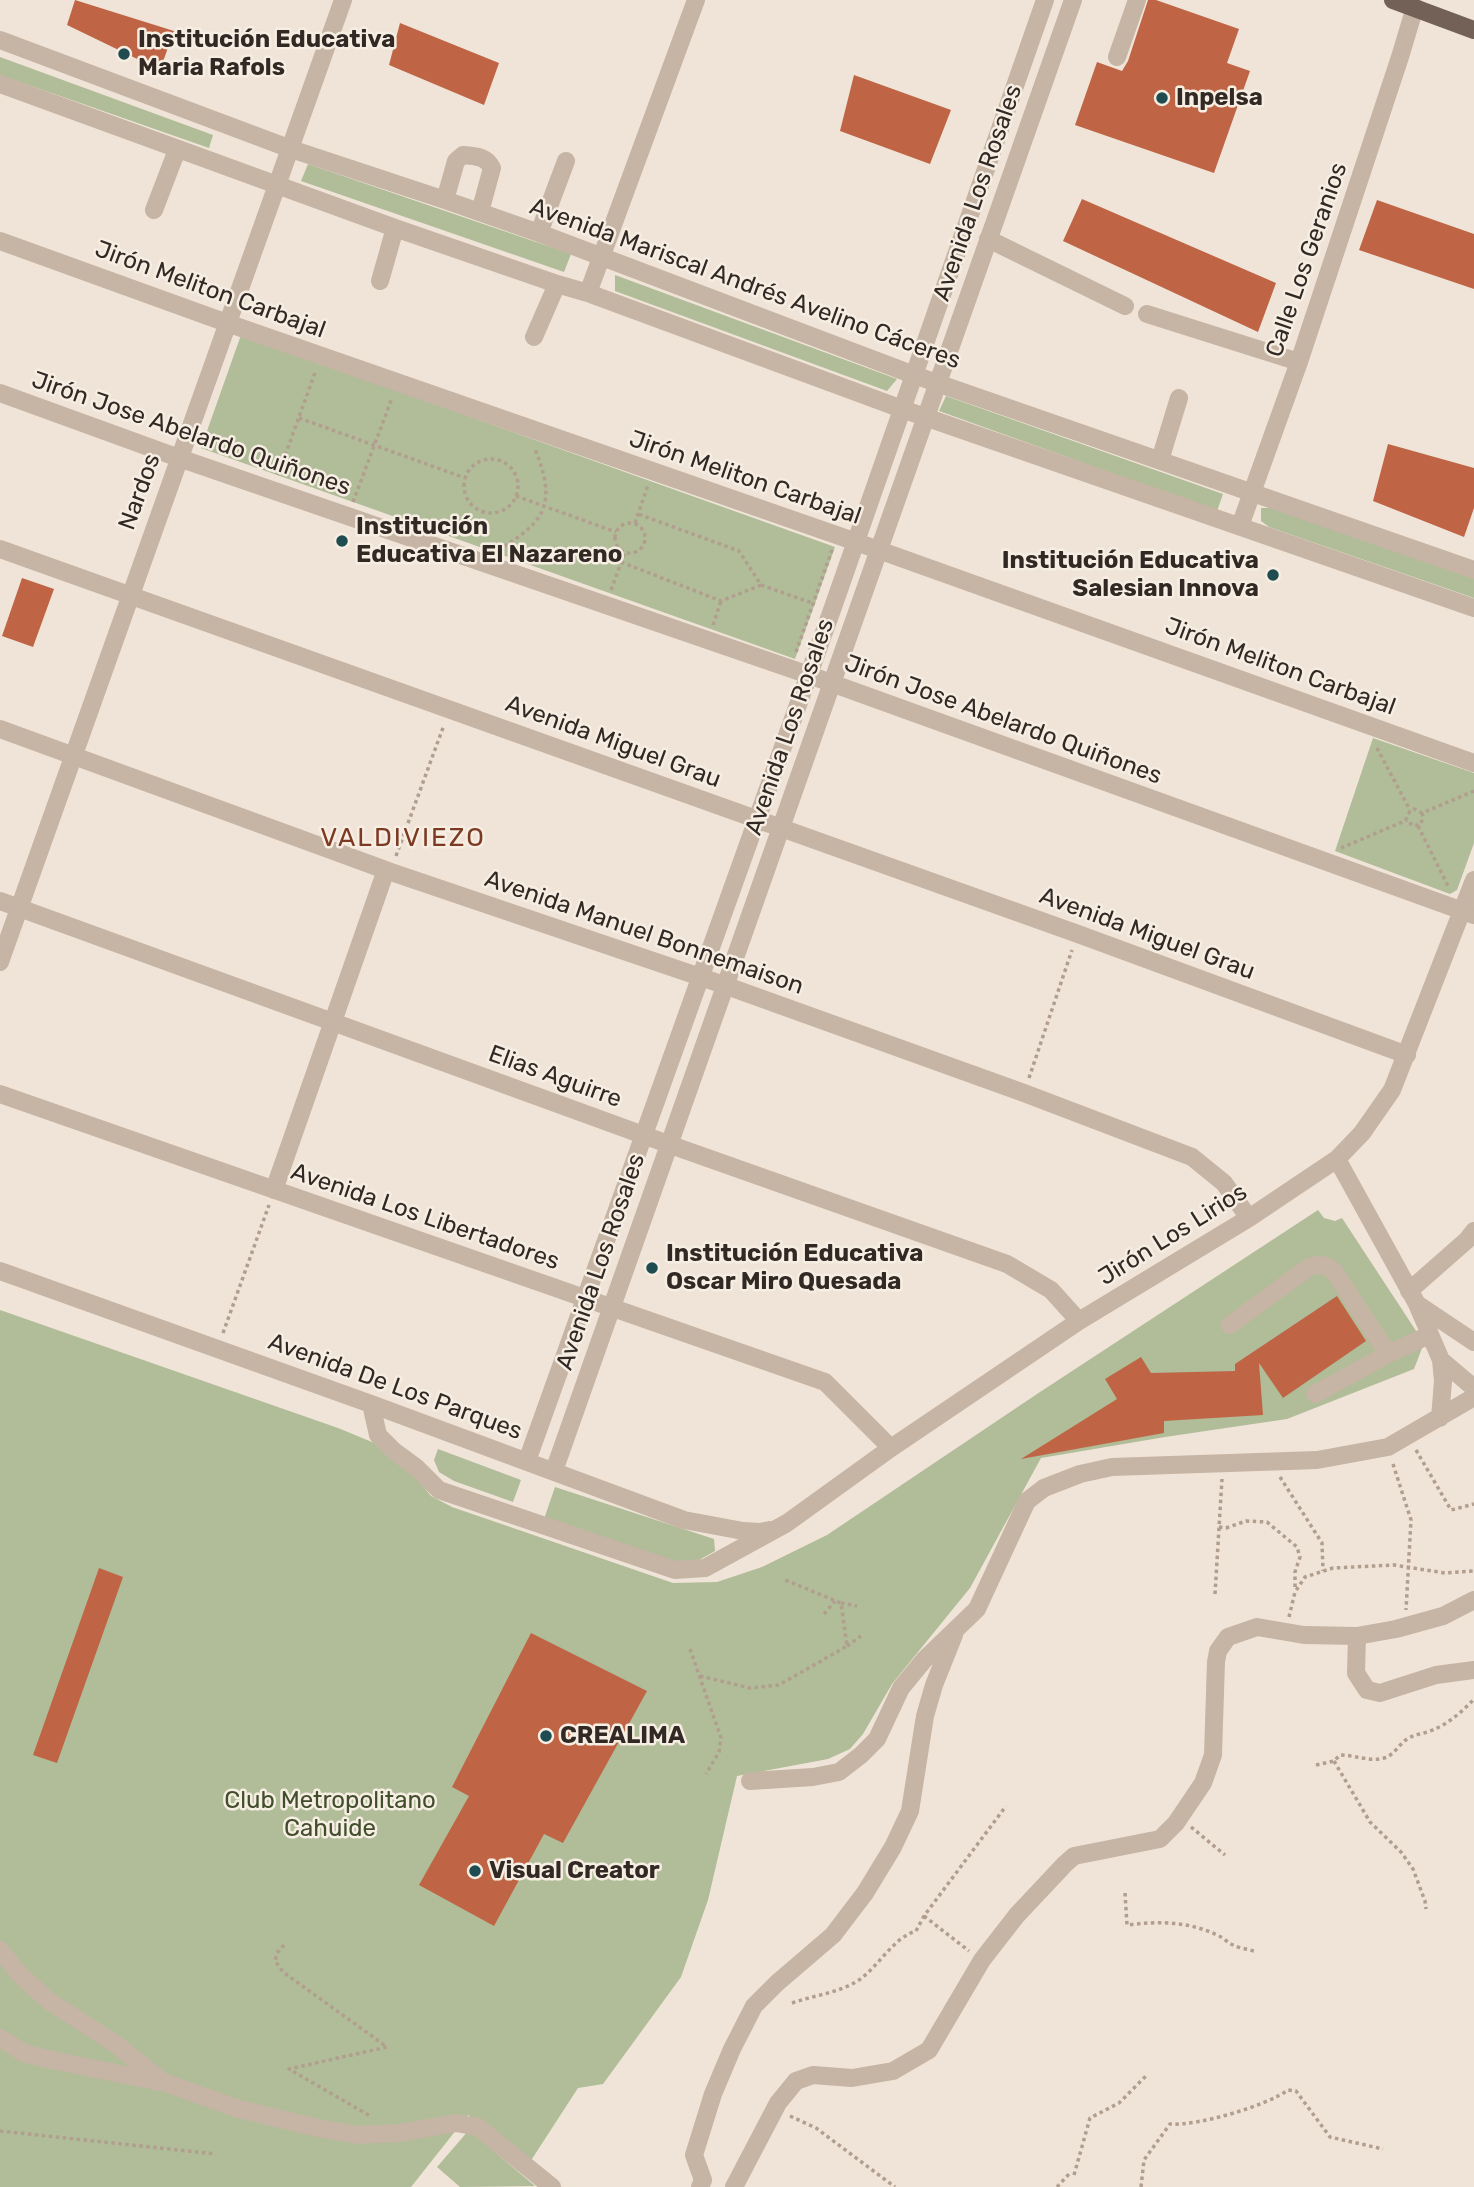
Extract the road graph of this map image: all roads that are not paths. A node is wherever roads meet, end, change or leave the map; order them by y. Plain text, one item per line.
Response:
1 (343, 0) edge
2 (696, 0) edge
3 (1045, 0) edge
4 (1073, 0) edge
5 (1137, 0) edge
6 (1393, 0) edge
7 (1415, 7) junction
8 (1474, 30) edge
9 (0, 40) edge
10 (1117, 57) dead end
11 (0, 84) edge
12 (291, 149) junction
13 (177, 150) junction
14 (566, 161) dead end
15 (277, 186) junction
16 (445, 200) junction
17 (153, 210) dead end
18 (480, 212) junction
19 (395, 228) junction
20 (538, 233) junction
21 (988, 239) junction
22 (0, 241) edge
23 (600, 257) junction
24 (380, 281) dead end
25 (557, 284) junction
26 (587, 293) junction
27 (1125, 306) dead end
28 (1147, 314) dead end
29 (227, 323) junction
30 (534, 337) dead end
31 (1299, 362) junction
32 (914, 375) junction
33 (937, 383) junction
34 (0, 393) edge
35 (1180, 398) dead end
36 (902, 409) junction
37 (925, 416) junction
38 (179, 457) junction
39 (1160, 460) junction
40 (1253, 493) junction
41 (1240, 526) junction
42 (856, 542) junction
43 (0, 549) edge
44 (878, 550) junction
45 (1474, 570) edge
46 (130, 596) junction
47 (1474, 608) edge
48 (809, 675) junction
49 (831, 683) junction
50 (0, 729) edge
51 (73, 757) junction
52 (1474, 763) edge
53 (757, 820) junction
54 (780, 828) junction
55 (388, 871) junction
56 (1474, 880) edge
57 (0, 901) edge
58 (19, 908) junction
59 (1464, 911) edge
60 (0, 962) edge
61 (701, 977) junction
62 (724, 985) junction
63 (332, 1023) junction
64 (1407, 1055) junction
65 (0, 1094) edge
66 (645, 1136) junction
67 (668, 1144) junction
68 (1337, 1159) junction
69 (274, 1189) junction
70 (1249, 1219) junction
71 (1474, 1231) edge
72 (0, 1271) edge
73 (1413, 1297) junction
74 (586, 1300) junction
75 (610, 1308) junction
76 (1079, 1321) junction
77 (1230, 1325) dead end
78 (1429, 1335) junction
79 (1474, 1342) edge
80 (1388, 1354) junction
81 (1441, 1360) junction
82 (1474, 1388) edge
83 (1315, 1394) dead end
84 (1474, 1397) edge
85 (371, 1404) junction
86 (1440, 1418) junction
87 (891, 1448) junction
88 (527, 1461) junction
89 (554, 1471) junction
90 (775, 1529) junction
91 (1474, 1600) edge
92 (955, 1632) junction
93 (1357, 1636) junction
94 (1474, 1670) edge
95 (750, 1781) dead end
96 (0, 1950) edge
97 (0, 2038) edge
98 (163, 2082) junction
99 (701, 2183) edge
100 (735, 2185) edge
101 (552, 2187) edge

1 - 12 street, Nardos
2 - 23 street
3 - 32 street, Avenida Los Rosales
4 - 21 street, Avenida Los Rosales
5 - 10 street
6 - 7 main road
7 - 8 main road
7 - 31 street, Calle Los Geranios
9 - 12 street, Avenida Mariscal Andrés Avelino Cáceres
11 - 13 street
12 - 15 street, Nardos
12 - 16 street, Avenida Mariscal Andrés Avelino Cáceres
13 - 15 street
13 - 17 street
14 - 20 street
15 - 19 street
15 - 29 street, Nardos
16 - 18 street, Avenida Mariscal Andrés Avelino Cáceres
16 - 18 street
18 - 20 street, Avenida Mariscal Andrés Avelino Cáceres
19 - 24 street
19 - 25 street
20 - 23 street, Avenida Mariscal Andrés Avelino Cáceres
21 - 27 street
21 - 33 street, Avenida Los Rosales
22 - 29 street, Jirón Meliton Carbajal
23 - 26 street
23 - 32 street, Avenida Mariscal Andrés Avelino Cáceres
25 - 26 street
25 - 30 street
26 - 36 street
28 - 31 street
29 - 38 street, Nardos
29 - 42 street, Jirón Meliton Carbajal
31 - 40 street, Calle Los Geranios
32 - 33 street, Avenida Mariscal Andrés Avelino Cáceres
32 - 36 street, Avenida Los Rosales
33 - 37 street, Avenida Los Rosales
33 - 39 street, Avenida Mariscal Andrés Avelino Cáceres
34 - 38 street, Jirón Jose Abelardo Quiñones
35 - 39 street
36 - 37 street
36 - 42 street, Avenida Los Rosales
37 - 41 street
37 - 44 street, Avenida Los Rosales
38 - 46 street, Nardos
38 - 48 street, Jirón Jose Abelardo Quiñones
39 - 40 street, Avenida Mariscal Andrés Avelino Cáceres
40 - 41 street, Calle Los Geranios
40 - 45 street, Avenida Mariscal Andrés Avelino Cáceres
41 - 47 street
42 - 44 street, Jirón Meliton Carbajal
42 - 48 street, Avenida Los Rosales
43 - 46 street, Avenida Miguel Grau
44 - 49 street, Avenida Los Rosales
44 - 52 street, Jirón Meliton Carbajal
46 - 51 street, Nardos
46 - 53 street, Avenida Miguel Grau
48 - 49 street, Jirón Jose Abelardo Quiñones
48 - 53 street, Avenida Los Rosales
49 - 54 street, Avenida Los Rosales
49 - 59 street, Jirón Jose Abelardo Quiñones
50 - 51 street, Avenida Manuel Bonnemaison
51 - 55 street, Avenida Manuel Bonnemaison
51 - 58 street, Nardos
53 - 54 street, Avenida Miguel Grau
53 - 61 street, Avenida Los Rosales
54 - 62 street, Avenida Los Rosales
54 - 64 street, Avenida Miguel Grau
55 - 61 street, Avenida Manuel Bonnemaison
55 - 63 street
56 - 59 street, Jirón Los Lirios
57 - 58 street, Elias Aguirre
58 - 60 street, Nardos
58 - 63 street, Elias Aguirre
59 - 64 street, Jirón Los Lirios
61 - 62 street, Avenida Manuel Bonnemaison
61 - 66 street, Avenida Los Rosales
62 - 67 street, Avenida Los Rosales
62 - 70 street, Avenida Manuel Bonnemaison
63 - 66 street, Elias Aguirre
63 - 69 street
64 - 68 street, Jirón Los Lirios
65 - 69 street, Avenida Los Libertadores
66 - 67 street, Elias Aguirre
66 - 74 street, Avenida Los Rosales
67 - 75 street, Avenida Los Rosales
67 - 76 street, Elias Aguirre
68 - 70 street, Jirón Los Lirios
68 - 73 street
69 - 74 street, Avenida Los Libertadores
70 - 76 street, Jirón Los Lirios
71 - 73 street
72 - 85 street, Avenida De Los Parques
73 - 78 street
73 - 79 street
74 - 75 street, Avenida Los Libertadores
74 - 88 street, Avenida Los Rosales
75 - 87 street, Avenida Los Libertadores
75 - 89 street, Avenida Los Rosales
76 - 87 street, Jirón Los Lirios
77 - 80 street
78 - 80 street
78 - 81 street
80 - 83 street
81 - 82 street
81 - 86 street
84 - 86 street
85 - 88 street, Avenida De Los Parques
85 - 90 street, Jirón Los Lirios
86 - 92 street
87 - 90 street, Jirón Los Lirios
88 - 89 street, Avenida De Los Parques
89 - 90 street, Avenida De Los Parques
91 - 93 street
92 - 95 street
92 - 99 street
93 - 94 street
93 - 100 street
96 - 98 street
97 - 98 street
98 - 101 street
99 - 100 street

